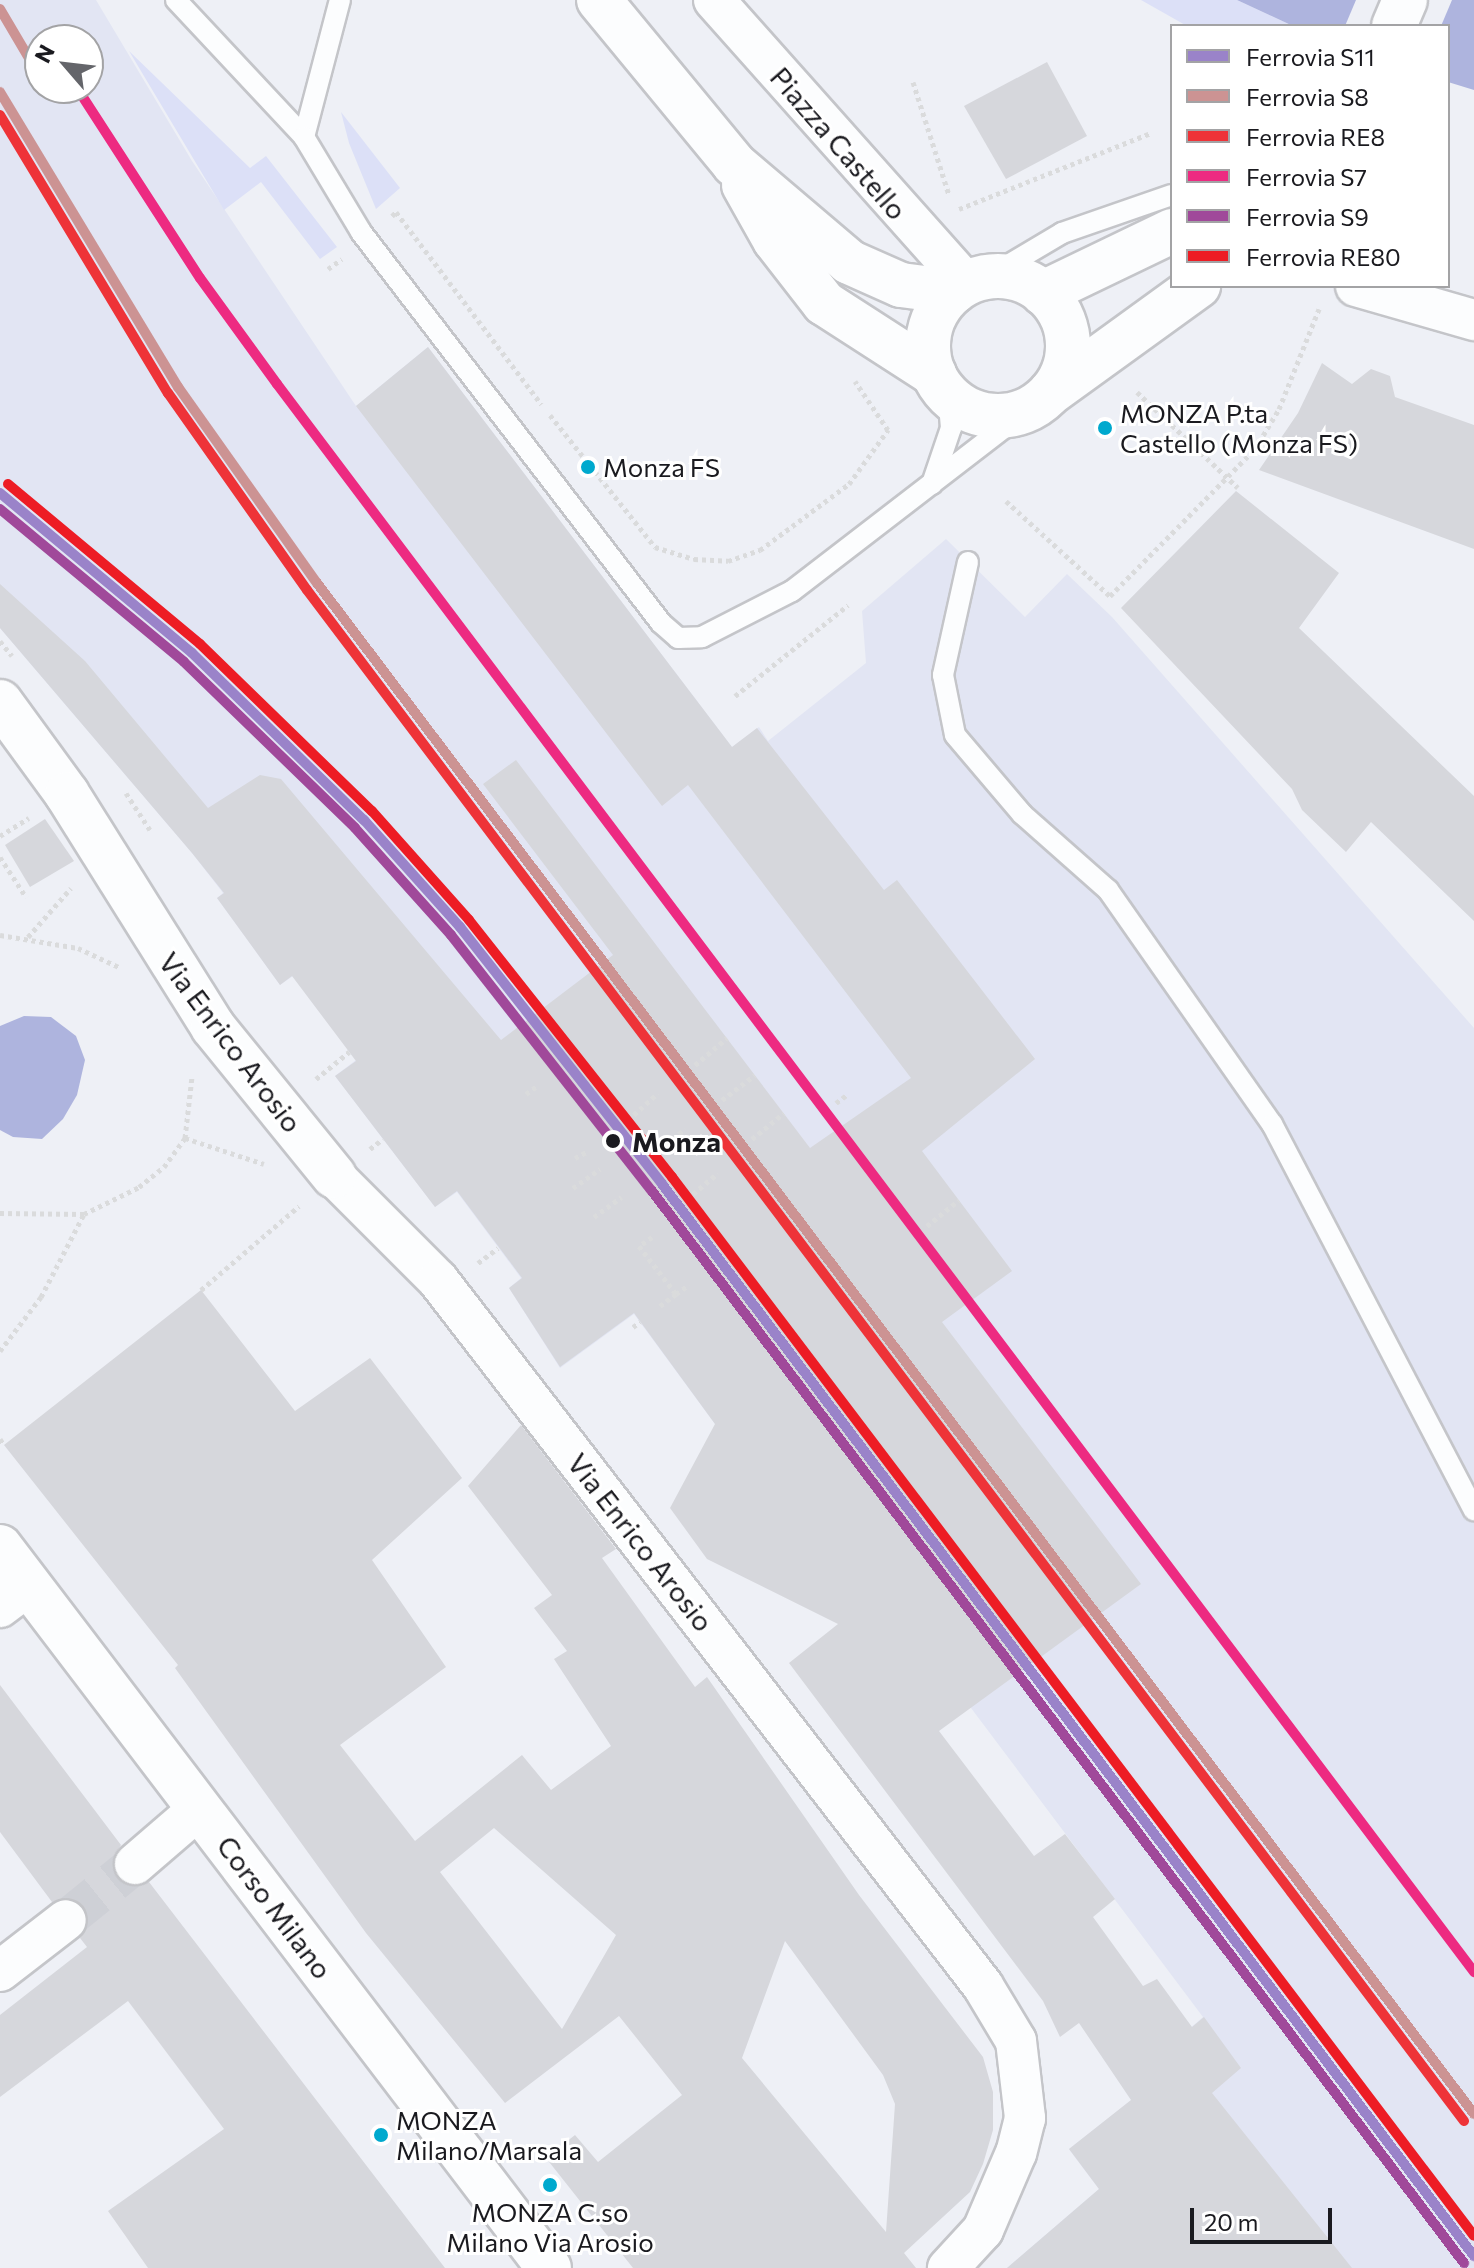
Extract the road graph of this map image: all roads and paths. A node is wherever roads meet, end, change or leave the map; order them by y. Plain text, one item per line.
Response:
1 (176, 0) edge
2 (340, 0) edge
3 (599, 0) edge
4 (714, 0) edge
5 (1405, 0) edge
6 (1395, 24) edge
7 (913, 82) dead end
8 (1151, 133) dead end
9 (304, 137) junction
10 (734, 164) junction
11 (1170, 196) edge
12 (383, 224) dead end
13 (1170, 232) edge
14 (339, 261) dead end
15 (328, 269) dead end
16 (970, 284) junction
17 (1195, 288) edge
18 (1371, 288) edge
19 (1394, 291) edge
20 (1043, 293) junction
21 (1319, 308) dead end
22 (1474, 320) edge
23 (941, 384) junction
24 (1137, 392) dead end
25 (1040, 401) junction
26 (888, 430) dead end
27 (1228, 479) junction
28 (932, 484) junction
29 (1238, 488) dead end
30 (1006, 501) dead end
31 (968, 562) dead end
32 (848, 605) dead end
33 (735, 696) dead end
34 (0, 702) edge
35 (0, 857) edge
36 (90, 867) junction
37 (26, 897) dead end
38 (0, 935) edge
39 (28, 937) junction
40 (122, 968) dead end
41 (727, 1038) dead end
42 (349, 1052) dead end
43 (695, 1065) dead end
44 (191, 1066) dead end
45 (755, 1075) dead end
46 (312, 1082) dead end
47 (537, 1086) dead end
48 (658, 1093) dead end
49 (526, 1094) dead end
50 (722, 1100) dead end
51 (847, 1101) dead end
52 (836, 1103) dead end
53 (784, 1113) dead end
54 (628, 1120) dead end
55 (685, 1129) dead end
56 (185, 1138) junction
57 (383, 1139) dead end
58 (752, 1139) dead end
59 (587, 1152) dead end
60 (654, 1154) dead end
61 (575, 1158) dead end
62 (268, 1166) dead end
63 (600, 1169) dead end
64 (718, 1173) dead end
65 (337, 1174) junction
66 (573, 1188) dead end
67 (622, 1197) dead end
68 (687, 1199) dead end
69 (959, 1200) dead end
70 (0, 1213) edge
71 (84, 1214) junction
72 (594, 1217) dead end
73 (927, 1226) dead end
74 (652, 1237) dead end
75 (498, 1248) dead end
76 (474, 1266) dead end
77 (689, 1285) dead end
78 (201, 1290) dead end
79 (676, 1294) junction
80 (660, 1306) dead end
81 (640, 1322) dead end
82 (633, 1327) dead end
83 (0, 1351) edge
84 (1474, 1510) edge
85 (0, 1547) edge
86 (15, 1596) edge
87 (199, 1809) junction
88 (135, 1864) tunnel mouth
89 (66, 1920) tunnel mouth
90 (0, 1971) edge
91 (549, 2268) edge
92 (948, 2268) edge

1 - 9 lane
2 - 9 lane
3 - 10 street
4 - 16 street, Piazza Castello
5 - 6 street
7 - 8 path
9 - 28 lane
10 - 16 street
10 - 23 street
11 - 16 lane
12 - 26 path
13 - 20 street
14 - 15 path
16 - 20 street
16 - 23 street
17 - 25 street
18 - 19 street
19 - 22 street
20 - 25 street
21 - 27 path
23 - 25 street
23 - 28 lane
24 - 27 path
25 - 28 lane
27 - 29 path
27 - 30 path
31 - 84 lane
32 - 33 path
34 - 36 street, Via Enrico Arosio
35 - 37 path
36 - 39 path
36 - 65 street, Via Enrico Arosio
38 - 39 path
39 - 40 path
41 - 43 path
42 - 46 path
44 - 56 path
45 - 50 path
47 - 49 path
48 - 54 path
51 - 52 path
53 - 58 path
55 - 60 path
56 - 62 path
56 - 71 path
57 - 65 path
59 - 61 path
63 - 66 path
64 - 68 path
65 - 78 path
65 - 92 street, Via Enrico Arosio
67 - 72 path
69 - 73 path
70 - 71 path
71 - 83 path
74 - 79 path
75 - 76 path
77 - 79 path
79 - 80 path
81 - 82 path
85 - 86 street, Corso Milano
86 - 87 street, Corso Milano
87 - 88 street
87 - 91 street, Corso Milano
89 - 90 street

